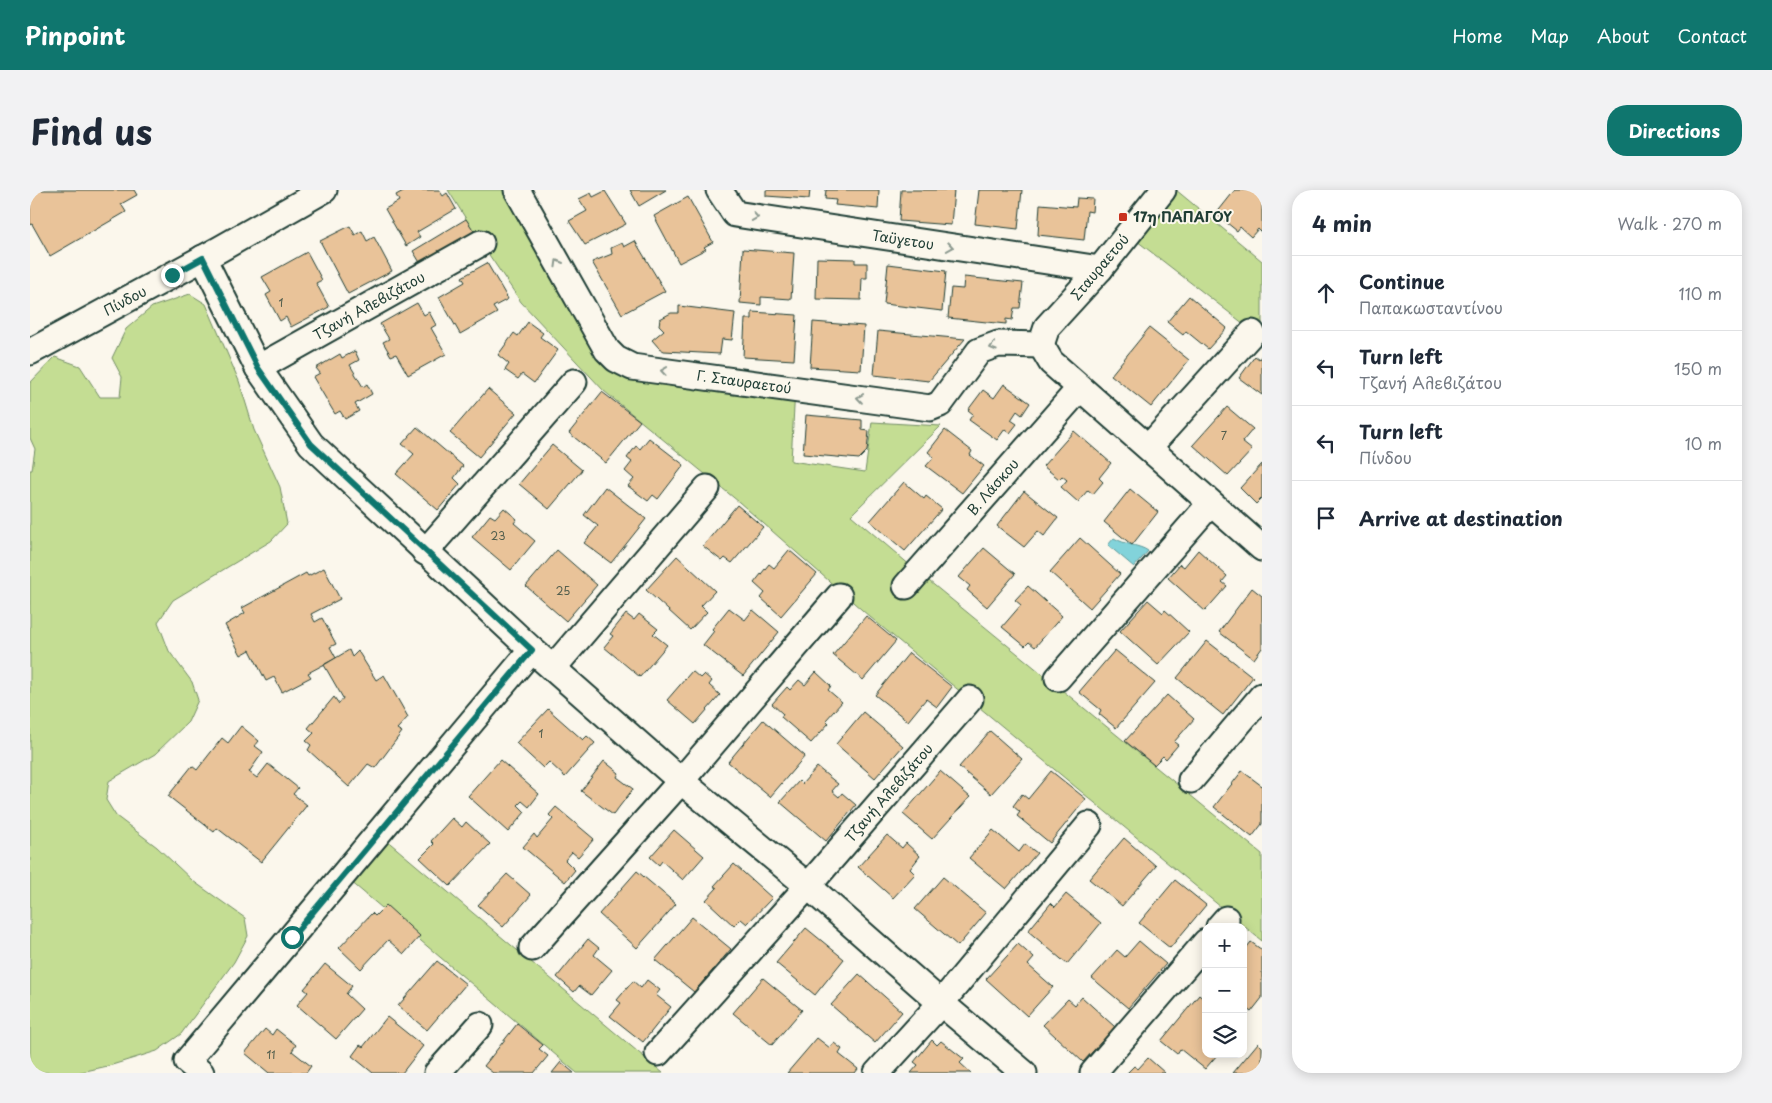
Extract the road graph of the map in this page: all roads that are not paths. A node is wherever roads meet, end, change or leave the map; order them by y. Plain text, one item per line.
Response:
1 (324, 190) edge
2 (517, 190) edge
3 (719, 190) edge
4 (1163, 190) edge
5 (481, 243) dead end
6 (203, 258) junction
7 (1100, 269) junction
8 (1252, 333) dead end
9 (1041, 345) junction
10 (30, 352) edge
11 (258, 368) junction
12 (574, 382) dead end
13 (1080, 388) junction
14 (1149, 447) junction
15 (707, 488) dead end
16 (1210, 504) junction
17 (1262, 548) edge
18 (425, 552) junction
19 (906, 586) dead end
20 (839, 596) dead end
21 (532, 650) junction
22 (553, 668) junction
23 (1058, 678) dead end
24 (1262, 696) edge
25 (970, 699) dead end
26 (1191, 780) dead end
27 (681, 781) junction
28 (1089, 826) dead end
29 (808, 886) junction
30 (1202, 947) edge
31 (532, 948) dead end
32 (941, 1003) junction
33 (480, 1025) dead end
34 (658, 1053) dead end
35 (194, 1067) edge
36 (437, 1073) edge
37 (878, 1073) edge
38 (1024, 1073) edge
39 (1093, 1073) edge

1 - 6 street, Πίνδου
9 -> 2 street, Γ. Σταυραετού
3 -> 7 street, Ταϋγετου
4 - 7 street, Σταυραετού
5 - 11 street, Τζανή Αλεβιζάτου
6 - 10 street, Πίνδου
6 - 11 street
7 - 9 street, Σταυραετού
8 - 14 street
9 - 13 street
11 - 18 street
12 - 18 street
13 - 14 street
13 - 19 street, Β. Λάσκου
14 - 16 street
15 - 22 street
16 - 17 street
16 - 23 street
18 - 21 street
20 - 27 street
21 - 22 street
21 - 35 street
22 - 27 street
24 - 26 street
25 - 29 street, Τζανή Αλεβιζάτου
27 - 29 street
27 - 31 street
28 - 32 street
29 - 32 street
29 - 34 street, Τζανή Αλεβιζάτου
30 - 39 street
32 - 37 street
32 - 38 street
33 - 36 street

